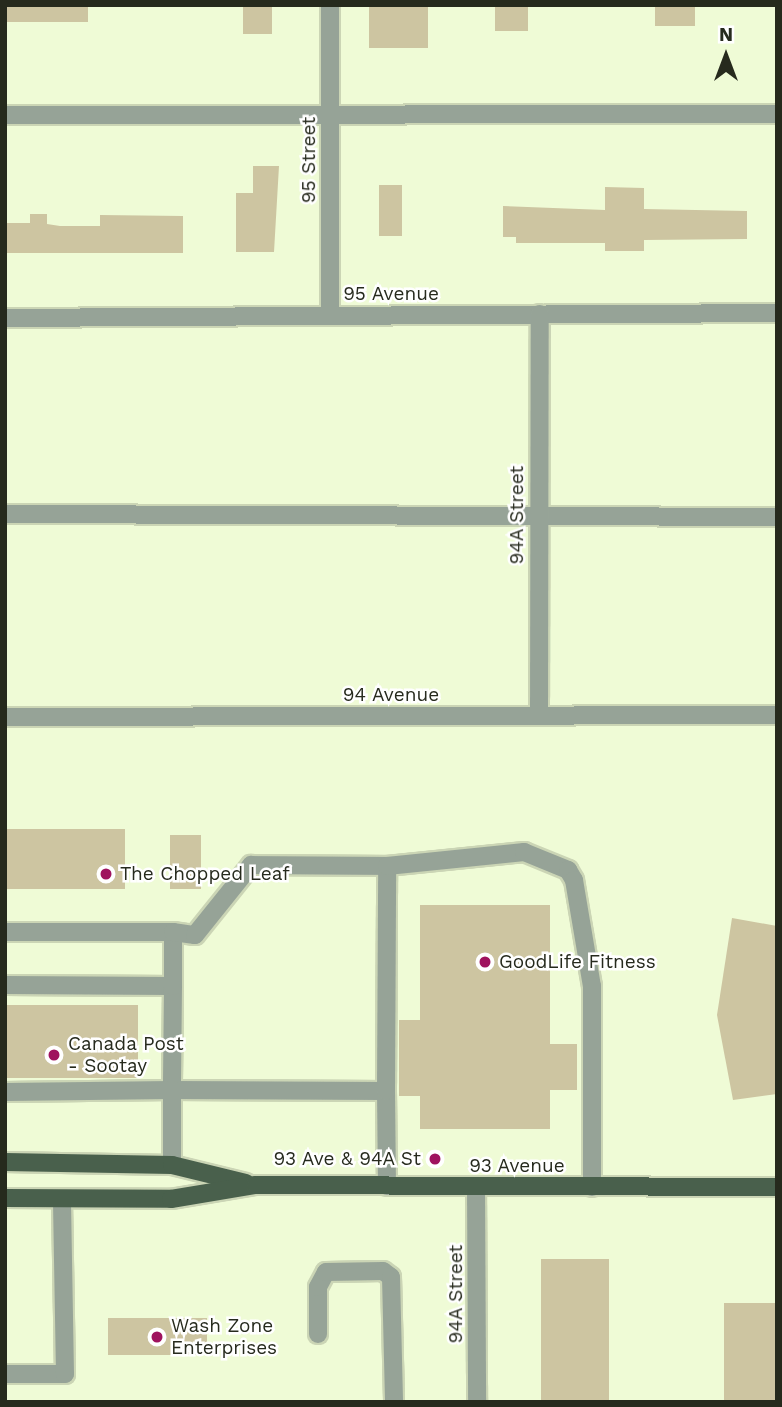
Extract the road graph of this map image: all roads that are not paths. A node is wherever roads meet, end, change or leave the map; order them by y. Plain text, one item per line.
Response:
1 (330, 5) edge
2 (777, 114) edge
3 (5, 115) edge
4 (331, 116) junction
5 (777, 313) edge
6 (540, 314) junction
7 (330, 316) junction
8 (5, 318) edge
9 (5, 514) edge
10 (538, 517) junction
11 (777, 517) edge
12 (777, 715) edge
13 (539, 716) junction
14 (5, 717) edge
15 (387, 866) junction
16 (5, 932) edge
17 (173, 932) junction
18 (5, 985) edge
19 (173, 986) junction
20 (172, 1090) junction
21 (386, 1091) junction
22 (5, 1093) edge
23 (5, 1162) edge
24 (172, 1165) junction
25 (256, 1185) junction
26 (387, 1186) junction
27 (477, 1187) junction
28 (592, 1187) junction
29 (777, 1187) edge
30 (5, 1198) edge
31 (62, 1199) junction
32 (318, 1334) dead end
33 (5, 1374) edge
34 (394, 1402) edge
35 (477, 1402) edge

1 - 4 street, 95 Street
2 - 4 street
3 - 4 street
4 - 7 street, 95 Street
5 - 6 street, 95 Avenue
6 - 7 street, 95 Avenue
6 - 10 street, 94A Street
7 - 8 street, 95 Avenue
9 - 10 street
10 - 11 street
10 - 13 street, 94A Street
12 - 13 street, 94 Avenue
13 - 14 street, 94 Avenue
15 - 17 street
15 - 21 street
15 - 28 street
16 - 17 street
17 - 19 street
18 - 19 street
19 - 20 street
20 - 21 street
20 - 22 street
20 - 24 street
21 - 26 street
23 - 24 main road, 93 Avenue
24 - 25 main road, 93 Avenue
25 - 26 main road, 93 Avenue
25 - 31 main road, 93 Avenue
26 - 27 main road, 93 Avenue
27 - 28 main road, 93 Avenue
27 - 35 street, 94A Street
28 - 29 main road, 93 Avenue
30 - 31 main road, 93 Avenue
31 - 33 street
32 - 34 street

